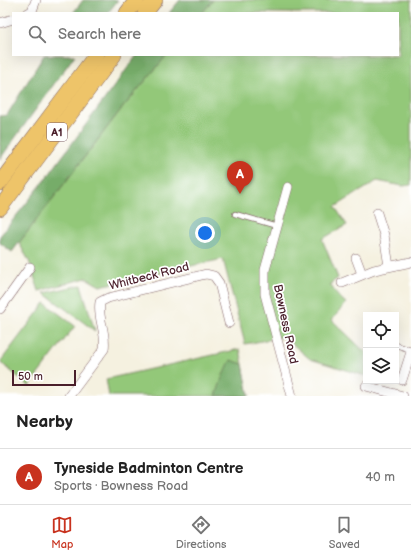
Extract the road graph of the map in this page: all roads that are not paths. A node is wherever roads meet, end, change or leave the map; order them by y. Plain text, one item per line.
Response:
1 (36, 0) edge
2 (137, 0) edge
3 (155, 0) edge
4 (30, 12) edge
5 (128, 12) edge
6 (146, 12) edge
7 (12, 19) edge
8 (0, 23) edge
9 (95, 56) edge
10 (113, 56) edge
11 (0, 184) edge
12 (288, 187) dead end
13 (0, 208) edge
14 (377, 213) dead end
15 (235, 214) dead end
16 (277, 226) junction
17 (356, 258) dead end
18 (411, 263) edge
19 (389, 266) junction
20 (30, 267) dead end
21 (362, 274) junction
22 (342, 284) dead end
23 (0, 309) edge
24 (229, 322) dead end
25 (399, 346) edge
26 (411, 351) edge
27 (402, 380) dead end
28 (366, 386) dead end
29 (69, 396) edge
30 (292, 396) edge
31 (403, 396) edge

1 - 4 street
2 - 5 highway
3 - 6 highway
7 - 8 street
9 - 11 highway, A1
10 - 13 highway, A1
12 - 16 street, Bowness Road
14 - 19 street
15 - 16 lane
16 - 30 street, Bowness Road
17 - 21 street
18 - 19 street
19 - 21 street
20 - 23 street
21 - 22 street
24 - 29 street, Whitbeck Road
25 - 26 lane
26 - 27 street
28 - 31 street

